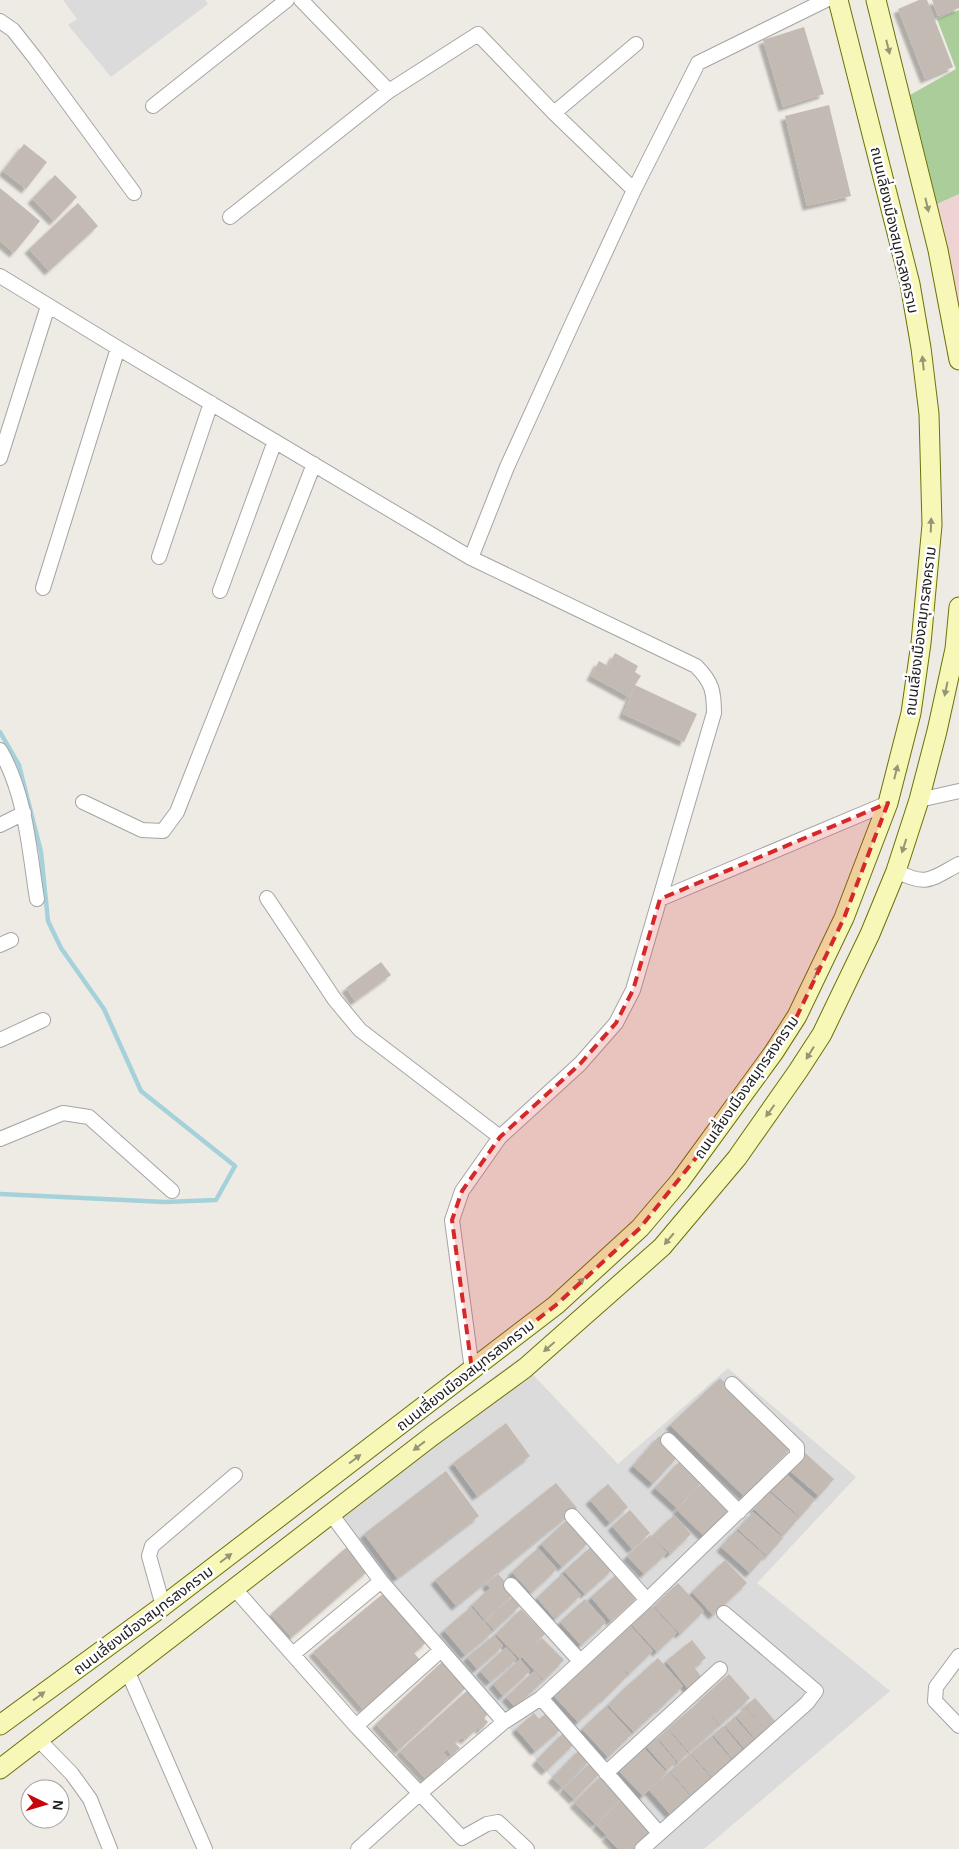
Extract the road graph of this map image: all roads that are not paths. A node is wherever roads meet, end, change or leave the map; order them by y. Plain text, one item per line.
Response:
1 (287, 0) edge
2 (301, 0) edge
3 (826, 0) edge
4 (838, 0) edge
5 (876, 0) edge
6 (0, 21) edge
7 (636, 44) dead end
8 (389, 91) junction
9 (153, 106) dead end
10 (554, 113) junction
11 (634, 190) junction
12 (134, 192) dead end
13 (230, 217) dead end
14 (0, 276) edge
15 (48, 306) junction
16 (118, 348) junction
17 (959, 360) edge
18 (211, 403) junction
19 (275, 441) junction
20 (0, 458) edge
21 (314, 464) junction
22 (159, 557) dead end
23 (471, 558) junction
24 (43, 588) dead end
25 (220, 591) dead end
26 (959, 607) edge
27 (0, 750) edge
28 (959, 791) edge
29 (919, 800) junction
30 (83, 802) dead end
31 (888, 804) junction
32 (24, 813) junction
33 (0, 825) edge
34 (959, 864) edge
35 (896, 871) junction
36 (267, 898) dead end
37 (37, 899) dead end
38 (660, 899) junction
39 (43, 1020) dead end
40 (0, 1040) edge
41 (500, 1137) junction
42 (0, 1139) edge
43 (172, 1191) dead end
44 (472, 1370) junction
45 (732, 1384) dead end
46 (668, 1440) dead end
47 (235, 1475) dead end
48 (739, 1512) junction
49 (331, 1514) junction
50 (572, 1516) dead end
51 (380, 1582) dead end
52 (511, 1585) dead end
53 (234, 1588) junction
54 (647, 1600) junction
55 (163, 1606) junction
56 (724, 1613) dead end
57 (440, 1651) dead end
58 (293, 1654) junction
59 (959, 1656) edge
60 (580, 1661) junction
61 (720, 1669) dead end
62 (127, 1670) junction
63 (541, 1698) junction
64 (504, 1722) junction
65 (0, 1725) edge
66 (356, 1726) junction
67 (959, 1726) edge
68 (38, 1740) junction
69 (0, 1769) edge
70 (606, 1773) junction
71 (419, 1794) junction
72 (659, 1833) junction
73 (110, 1849) edge
74 (205, 1849) edge
75 (358, 1849) edge
76 (526, 1849) edge
77 (642, 1849) edge

1 - 9 street
2 - 8 street
3 - 11 street
31 -> 4 main road, ถนนเลี่ยงเมืองสมุทรสงคราม
5 -> 17 main road
6 - 12 street
7 - 10 street
8 - 10 street
8 - 13 street
10 - 11 street
11 - 23 street
14 - 15 street
15 - 16 street
15 - 20 street
16 - 18 street
16 - 24 street
18 - 19 street
18 - 22 street
19 - 21 street
19 - 25 street
21 - 23 street
21 - 30 street
23 - 38 street
26 -> 29 main road, ถนนเลี่ยงเมืองสมุทรสงคราม
27 - 32 street
28 - 29 street
29 -> 35 main road, ถนนเลี่ยงเมืองสมุทรสงคราม
31 - 38 street
44 -> 31 main road, ถนนเลี่ยงเมืองสมุทรสงคราม
32 - 33 street
32 - 37 street
34 - 35 street
35 -> 49 main road, ถนนเลี่ยงเมืองสมุทรสงคราม
36 - 41 street
38 - 41 street
39 - 40 street
41 - 44 street
42 - 43 street
55 -> 44 main road, ถนนเลี่ยงเมืองสมุทรสงคราม
45 - 48 street
46 - 48 street
47 - 55 street
48 - 54 street
49 - 53 main road, ถนนเลี่ยงเมืองสมุทรสงคราม
49 - 64 street
50 - 54 street
51 - 58 street
52 - 60 street
53 - 58 street
53 - 62 main road, ถนนเลี่ยงเมืองสมุทรสงคราม
54 - 60 street
65 -> 55 main road, ถนนเลี่ยงเมืองสมุทรสงคราม
56 - 72 street
57 - 66 street
58 - 66 street
59 - 67 street
60 - 63 street
61 - 70 street
62 - 68 main road, ถนนเลี่ยงเมืองสมุทรสงคราม
62 - 74 street
63 - 64 street
63 - 70 street
64 - 71 street
66 - 71 street
68 - 69 main road, ถนนเลี่ยงเมืองสมุทรสงคราม
68 - 73 street
70 - 72 street
71 - 75 street
71 - 76 street
72 - 77 street

